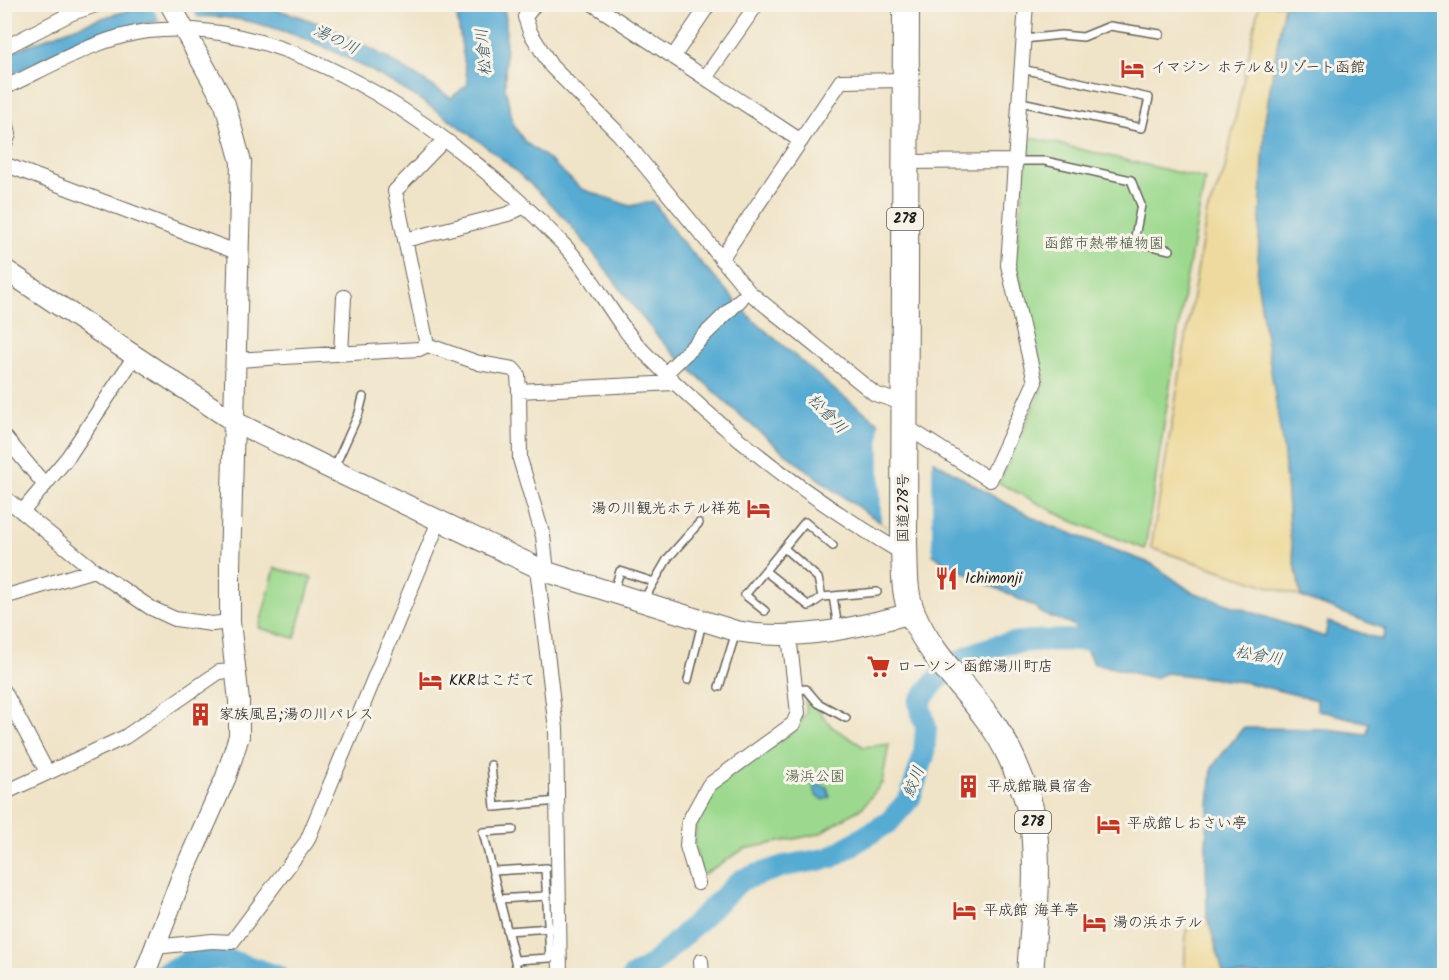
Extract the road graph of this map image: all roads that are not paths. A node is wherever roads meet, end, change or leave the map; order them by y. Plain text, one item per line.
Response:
1 (99, 4) edge
2 (171, 4) edge
3 (535, 4) edge
4 (593, 4) edge
5 (709, 4) edge
6 (757, 4) edge
7 (906, 4) edge
8 (1026, 4) edge
9 (1097, 4) edge
10 (1148, 4) edge
11 (70, 9) edge
12 (182, 27) junction
13 (1160, 34) dead end
14 (1024, 39) junction
15 (4, 48) edge
16 (673, 57) junction
17 (1022, 69) junction
18 (705, 78) junction
19 (905, 80) junction
20 (4, 88) edge
21 (1021, 102) junction
22 (4, 112) edge
23 (444, 140) junction
24 (801, 141) junction
25 (4, 146) edge
26 (1017, 161) junction
27 (905, 162) junction
28 (4, 164) edge
29 (525, 207) junction
30 (405, 240) junction
31 (1170, 250) dead end
32 (239, 253) junction
33 (721, 259) junction
34 (5, 271) edge
35 (344, 297) dead end
36 (741, 300) dead end
37 (427, 345) junction
38 (341, 353) junction
39 (135, 356) junction
40 (236, 360) junction
41 (674, 365) dead end
42 (674, 383) junction
43 (519, 391) junction
44 (363, 397) dead end
45 (233, 421) junction
46 (905, 421) junction
47 (4, 436) edge
48 (333, 470) junction
49 (45, 485) junction
50 (4, 497) edge
51 (22, 512) junction
52 (439, 521) junction
53 (699, 523) dead end
54 (833, 546) dead end
55 (784, 548) junction
56 (904, 548) junction
57 (94, 570) junction
58 (542, 570) junction
59 (765, 571) junction
60 (654, 582) junction
61 (614, 592) junction
62 (877, 592) dead end
63 (833, 596) junction
64 (4, 597) edge
65 (822, 597) junction
66 (642, 602) junction
67 (765, 611) dead end
68 (912, 613) junction
69 (703, 620) junction
70 (230, 622) junction
71 (838, 628) junction
72 (736, 631) junction
73 (789, 636) junction
74 (235, 671) junction
75 (688, 680) dead end
76 (718, 687) dead end
77 (796, 690) junction
78 (4, 691) edge
79 (846, 718) dead end
80 (491, 765) dead end
81 (47, 772) junction
82 (4, 793) edge
83 (557, 801) junction
84 (513, 830) dead end
85 (552, 868) junction
86 (493, 871) junction
87 (698, 883) dead end
88 (546, 896) junction
89 (500, 898) junction
90 (554, 928) junction
91 (507, 931) junction
92 (514, 960) junction
93 (701, 961) dead end
94 (149, 962) edge
95 (518, 974) dead end
96 (560, 975) edge
97 (702, 975) edge
98 (1030, 975) edge

1 - 11 street
2 - 12 street
3 - 33 street
4 - 16 street
5 - 16 street
6 - 18 street
7 - 19 highway, 国道278号 / 278
8 - 14 street
9 - 10 lane
11 - 15 street
12 - 20 street
12 - 23 street
12 - 32 street
13 - 14 lane
14 - 17 street
16 - 18 street
17 - 21 street
17 - 21 lane
18 - 24 street
19 - 24 street
19 - 27 highway, 国道278号 / 278
21 - 26 street
22 - 25 street
23 - 29 street
23 - 30 street
24 - 33 street
26 - 27 street
26 - 31 lane
26 - 46 street
27 - 46 highway, 国道278号 / 278
28 - 32 street
29 - 30 street
29 - 42 street
30 - 37 street
32 - 40 street
33 - 46 street
34 - 39 street
35 - 38 street
36 - 41 street
37 - 38 street
37 - 43 street
38 - 40 street
39 - 45 street
39 - 49 street
40 - 45 street
42 - 43 street
42 - 56 street
43 - 58 street
44 - 48 lane
45 - 48 street
45 - 70 street
46 - 56 highway, 国道278号 / 278
47 - 49 street
48 - 52 street
49 - 51 street
50 - 51 street
51 - 57 street
52 - 58 street
52 - 94 street
53 - 60 lane
54 - 55 lane
55 - 59 lane
55 - 65 lane
56 - 68 highway, 国道278号 / 278
57 - 64 street
57 - 70 street
58 - 61 street
58 - 83 street
59 - 65 lane
59 - 67 lane
60 - 61 lane
60 - 66 lane
61 - 66 street
62 - 63 lane
63 - 65 lane
63 - 71 lane
66 - 69 street
68 - 71 street
68 - 98 highway, 国道278号 / 278
69 - 72 street
69 - 75 lane
70 - 74 street
71 - 73 street
72 - 73 street
72 - 76 lane
73 - 77 street
74 - 81 street
74 - 94 street
77 - 79 lane
77 - 87 street
78 - 81 street
80 - 83 lane
81 - 82 street
83 - 85 street
84 - 86 lane
85 - 86 lane
85 - 88 lane
85 - 90 street
86 - 89 lane
88 - 89 lane
88 - 90 lane
89 - 91 lane
90 - 91 lane
90 - 92 lane
90 - 96 street
91 - 92 lane
92 - 95 lane
93 - 97 street

